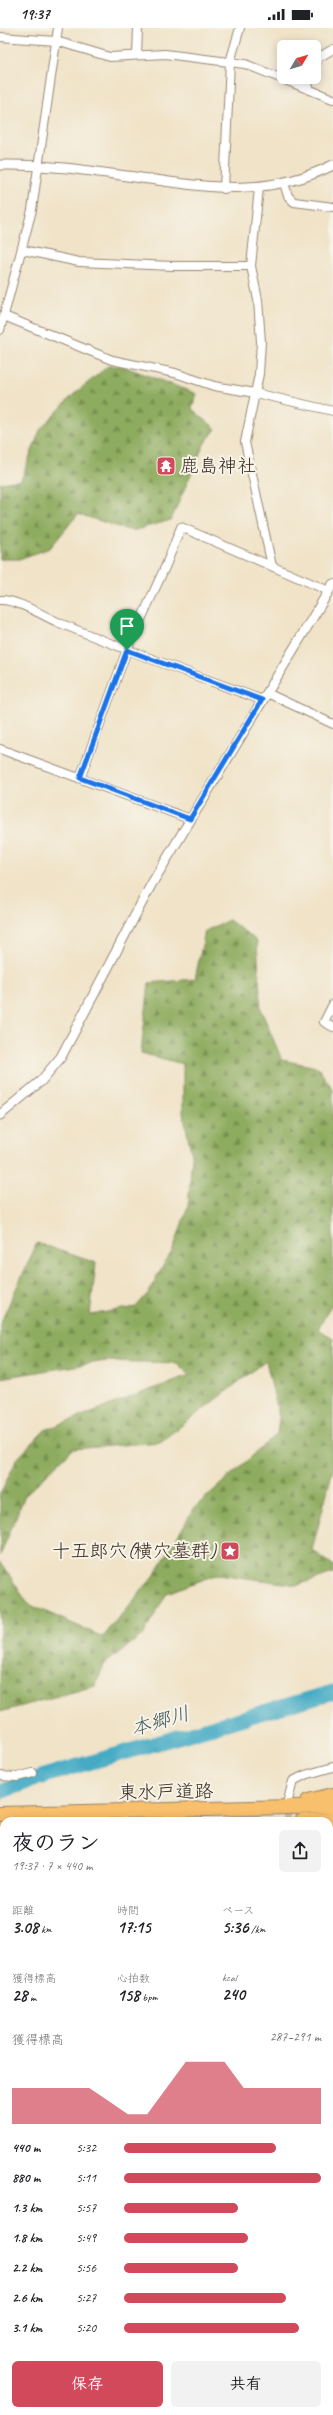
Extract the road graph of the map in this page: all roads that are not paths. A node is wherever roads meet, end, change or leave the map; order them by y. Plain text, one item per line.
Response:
1 (58, 28) edge
2 (138, 28) edge
3 (240, 28) edge
4 (0, 37) edge
5 (56, 41) junction
6 (333, 49) edge
7 (138, 55) junction
8 (321, 56) edge
9 (230, 62) junction
10 (308, 84) edge
11 (307, 88) junction
12 (333, 99) edge
13 (38, 165) junction
14 (333, 165) edge
15 (0, 166) edge
16 (284, 183) junction
17 (224, 188) junction
18 (259, 188) junction
19 (333, 207) edge
20 (23, 250) junction
21 (251, 266) junction
22 (4, 316) junction
23 (0, 330) edge
24 (255, 393) junction
25 (333, 411) edge
26 (272, 566) junction
27 (331, 588) edge
28 (0, 600) edge
29 (127, 650) junction
30 (265, 697) junction
31 (333, 724) edge
32 (0, 749) edge
33 (80, 778) junction
34 (190, 819) junction
35 (333, 1004) edge
36 (333, 1027) edge
37 (0, 1115) edge
38 (333, 1767) edge
39 (33, 1773) dead end
40 (0, 1776) edge
41 (333, 1795) edge
42 (284, 1804) junction
43 (333, 1806) edge
44 (0, 1814) edge

1 - 5 street
2 - 7 street
3 - 9 street
4 - 5 street
5 - 7 street
5 - 13 street
6 - 8 street
7 - 9 street
9 - 11 street
9 - 17 street
10 - 11 street
11 - 12 street
13 - 15 street
13 - 17 street
13 - 20 street
14 - 16 street
16 - 18 street
16 - 19 street
17 - 18 street
18 - 21 street
20 - 21 street
20 - 22 street
21 - 24 street
22 - 23 street
22 - 24 street
24 - 25 street
24 - 26 street
26 - 27 street
26 - 29 street
27 - 30 street
28 - 29 street
29 - 30 street
29 - 33 street
30 - 31 street
30 - 34 street
32 - 33 street
33 - 34 street
34 - 37 street
35 - 36 street
38 - 42 street
39 - 40 street
41 - 42 highway
42 - 43 highway, 東水戸道路
42 - 44 highway, 東水戸道路

